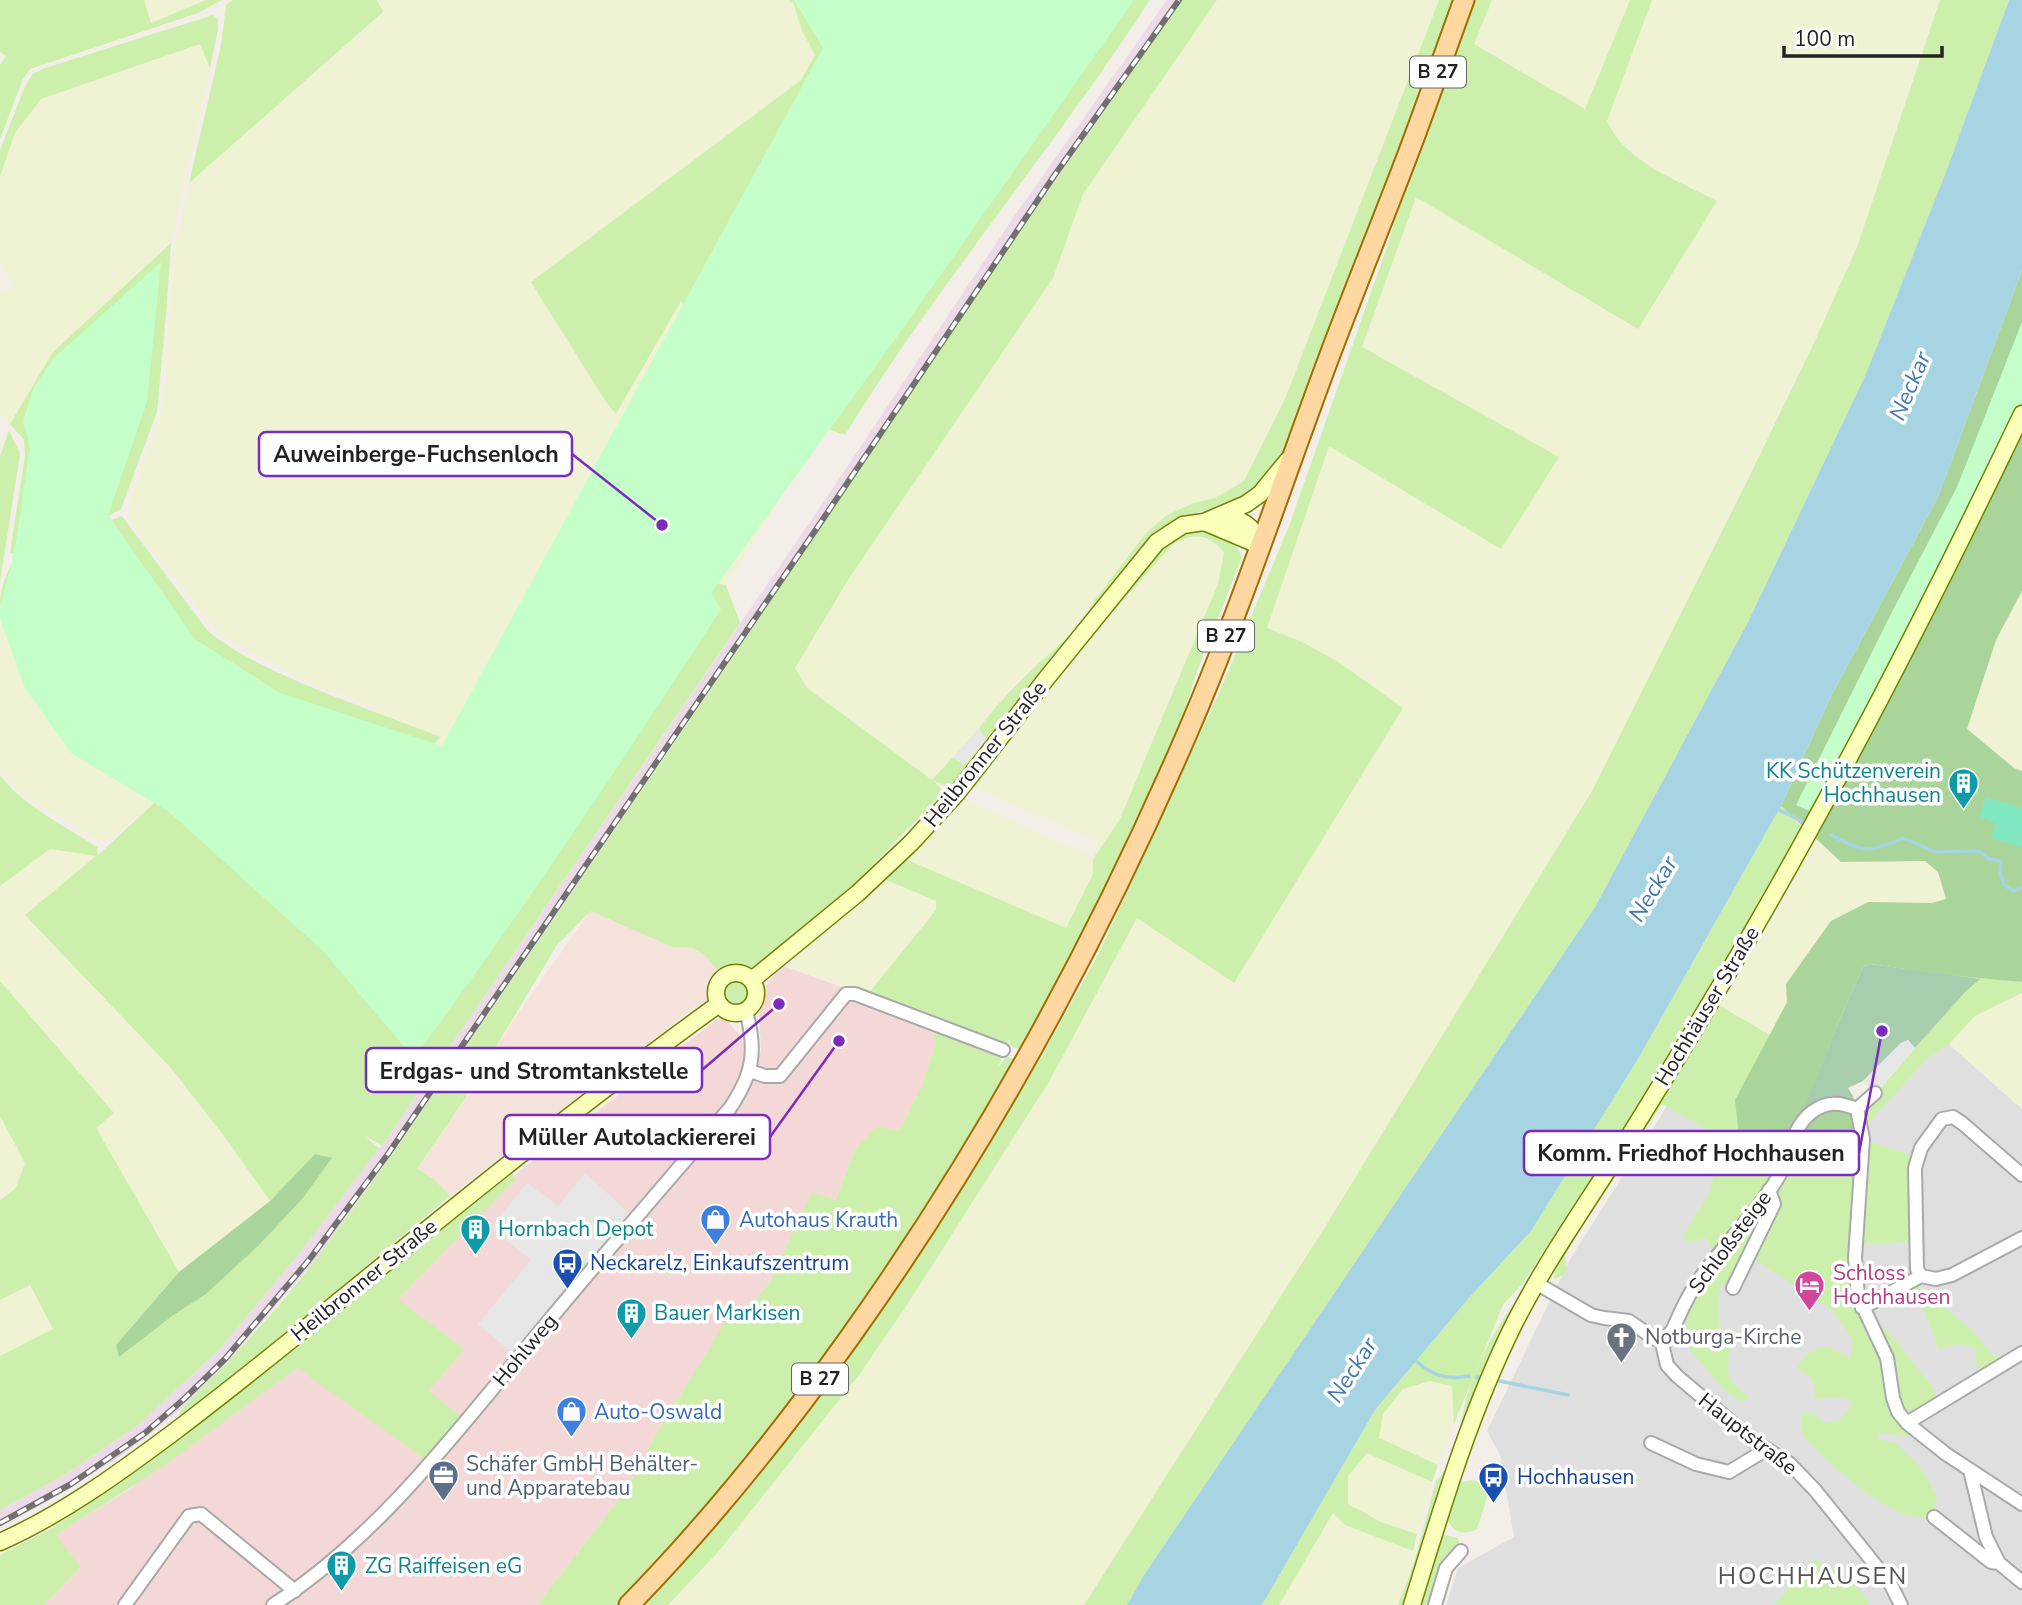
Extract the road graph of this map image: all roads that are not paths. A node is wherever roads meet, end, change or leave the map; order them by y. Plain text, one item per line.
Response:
1 (1465, 0) edge
2 (2022, 414) edge
3 (1296, 450) junction
4 (1221, 516) junction
5 (1204, 522) junction
6 (1261, 546) junction
7 (752, 980) junction
8 (719, 1004) junction
9 (746, 1011) junction
10 (1003, 1050) dead end
11 (750, 1071) junction
12 (1875, 1093) dead end
13 (1857, 1109) junction
14 (2022, 1175) edge
15 (1769, 1190) junction
16 (2022, 1238) edge
17 (1921, 1276) junction
18 (1536, 1283) junction
19 (1733, 1287) dead end
20 (1862, 1308) junction
21 (1661, 1339) junction
22 (2022, 1353) edge
23 (1907, 1423) junction
24 (1651, 1443) dead end
25 (1767, 1449) junction
26 (1970, 1470) junction
27 (2022, 1504) edge
28 (1934, 1517) dead end
29 (0, 1542) edge
30 (1461, 1550) dead end
31 (1998, 1563) junction
32 (2022, 1582) edge
33 (295, 1591) junction
34 (125, 1605) edge
35 (273, 1605) edge
36 (628, 1605) edge
37 (1412, 1605) edge
38 (1435, 1605) edge
39 (1901, 1605) edge

1 - 3 main road, B 27
2 - 18 street, Hochhäuser Straße
3 - 4 street, Heilbronner Straße
3 - 6 main road, B 27
4 - 5 street, Heilbronner Straße
4 - 6 street
5 - 6 street
5 - 7 street, Heilbronner Straße
6 - 36 main road, B 27
7 - 8 street
7 - 9 street
8 - 9 street
8 - 29 street, Heilbronner Straße
9 - 11 street, Hohlweg
10 - 11 street
11 - 33 street, Hohlweg
12 - 13 street
13 - 15 street, Schloßsteige
13 - 20 street
14 - 17 street
15 - 19 street
15 - 21 street, Schloßsteige
16 - 17 street
17 - 20 street
18 - 21 street
18 - 37 street, Hochhäuser Straße
20 - 23 street
21 - 25 street, Hauptstraße
22 - 23 street
23 - 26 street
24 - 25 street
25 - 39 street, Hauptstraße
26 - 27 street
26 - 31 street
28 - 31 street
30 - 38 street
31 - 32 street
33 - 34 street
33 - 35 street, Hohlweg

